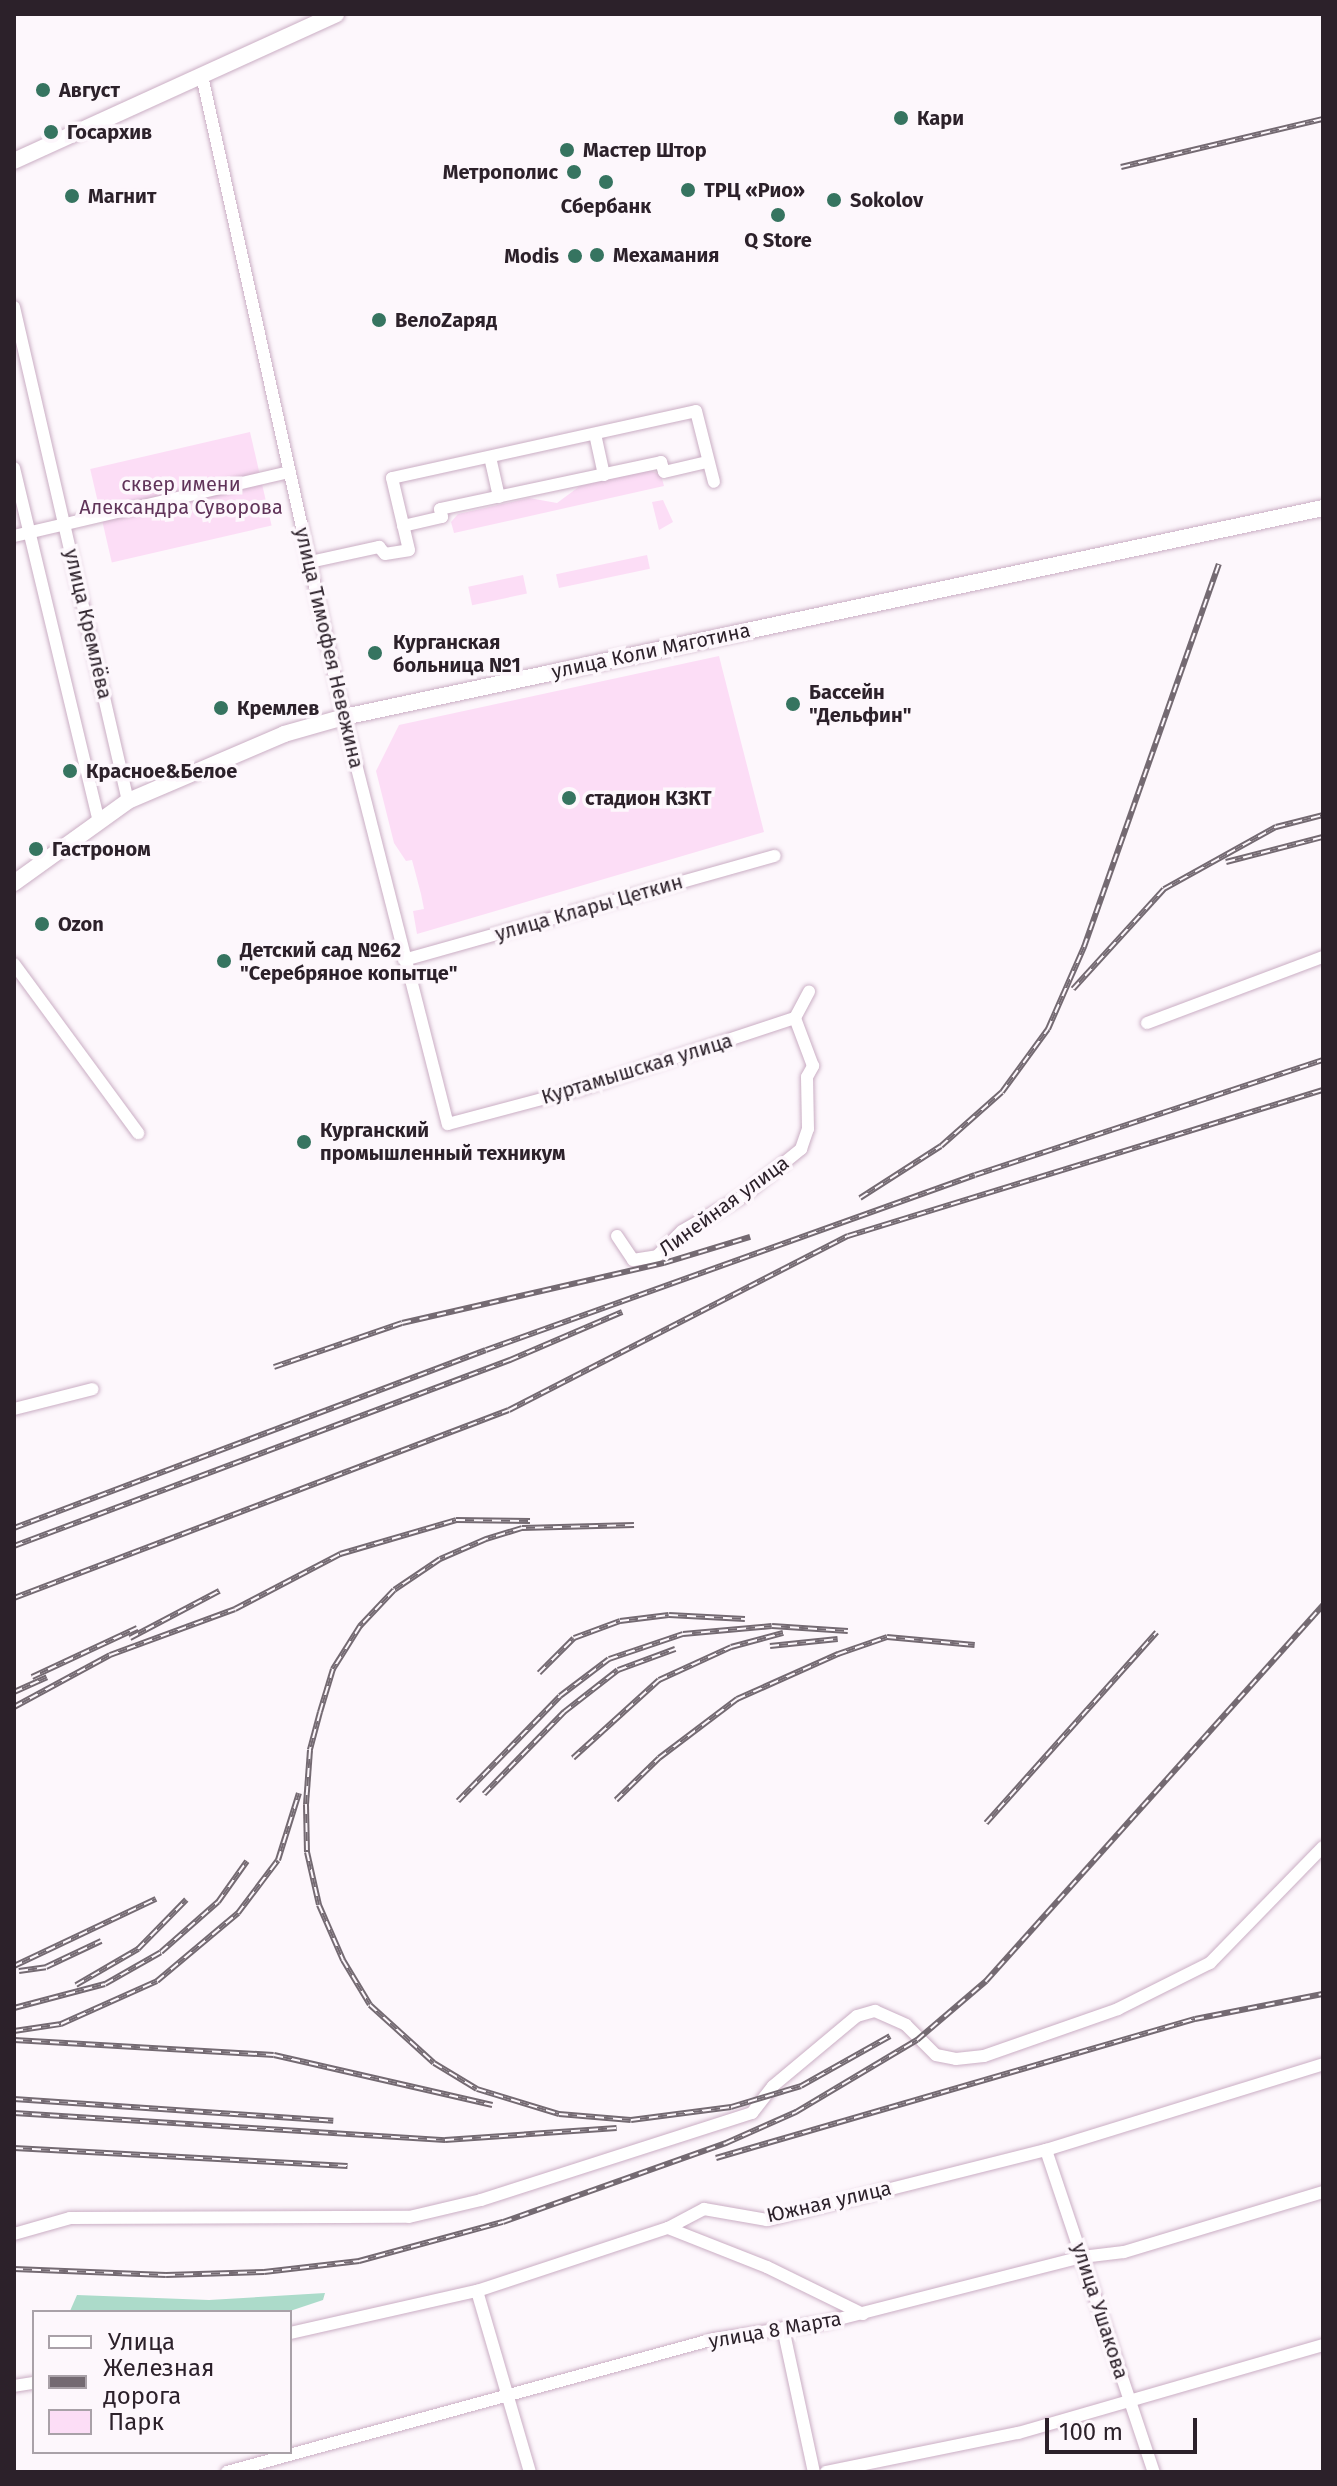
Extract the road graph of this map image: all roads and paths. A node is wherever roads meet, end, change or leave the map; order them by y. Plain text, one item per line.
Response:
1 (336, 14) edge
2 (202, 76) junction
3 (14, 161) edge
4 (14, 307) edge
5 (595, 434) junction
6 (490, 457) junction
7 (707, 462) junction
8 (14, 468) edge
9 (290, 472) junction
10 (604, 475) junction
11 (714, 482) dead end
12 (499, 497) junction
13 (1323, 508) edge
14 (66, 525) junction
15 (403, 526) junction
16 (28, 533) junction
17 (14, 536) edge
18 (310, 562) junction
19 (344, 717) junction
20 (128, 801) junction
21 (99, 821) junction
22 (775, 856) dead end
23 (14, 883) edge
24 (1323, 957) edge
25 (404, 960) junction
26 (14, 964) edge
27 (809, 992) dead end
28 (795, 1018) junction
29 (1147, 1023) dead end
30 (448, 1124) joint
31 (138, 1133) dead end
32 (617, 1236) dead end
33 (93, 1389) dead end
34 (14, 1409) edge
35 (1323, 1847) edge
36 (1323, 2064) edge
37 (1046, 2150) junction
38 (1323, 2192) edge
39 (668, 2228) junction
40 (14, 2234) edge
41 (1082, 2257) junction
42 (477, 2291) junction
43 (863, 2314) junction
44 (783, 2328) junction
45 (292, 2333) edge
46 (1323, 2345) edge
47 (512, 2398) junction
48 (1130, 2404) junction
49 (243, 2470) edge
50 (227, 2472) edge
51 (530, 2472) edge
52 (814, 2472) edge
53 (826, 2472) edge
54 (1154, 2472) edge

1 - 2 main road
2 - 3 main road
2 - 9 street, улица Тимофея Невежина
4 - 14 street, улица Кремлёва
5 - 6 street
5 - 7 street
5 - 10 street
6 - 12 street
6 - 15 street
7 - 10 street
7 - 11 street
8 - 16 street, улица Кремлёва
9 - 14 street
9 - 18 street, улица Тимофея Невежина
10 - 12 street
12 - 15 street
13 - 19 main road, улица Коли Мяготина
14 - 16 street
14 - 20 street, улица Кремлёва
15 - 18 street
16 - 17 street
16 - 21 street, улица Кремлёва
18 - 19 street, улица Тимофея Невежина
19 - 20 main road, улица Коли Мяготина
19 - 25 street, улица Тимофея Невежина
20 - 21 main road, улица Коли Мяготина
21 - 23 main road, улица Коли Мяготина
22 - 25 street, улица Клары Цеткин
24 - 29 street
25 - 30 street, улица Тимофея Невежина
26 - 31 street
27 - 28 street
28 - 30 street, Куртамышская улица
28 - 32 street, Линейная улица
33 - 34 street
35 - 40 street
36 - 37 street, Южная улица
37 - 39 street, Южная улица
37 - 41 street, улица Ушакова
38 - 41 street, улица 8 Марта
39 - 42 street, Южная улица
39 - 43 street
41 - 43 street, улица 8 Марта
41 - 48 street, улица Ушакова
42 - 45 street, Южная улица
42 - 47 street
43 - 44 street, улица 8 Марта
44 - 47 street, улица 8 Марта
44 - 52 street
46 - 48 street
47 - 49 street, улица 8 Марта
47 - 51 street
48 - 53 street
48 - 54 street, улица Ушакова
49 - 50 street, улица 8 Марта

